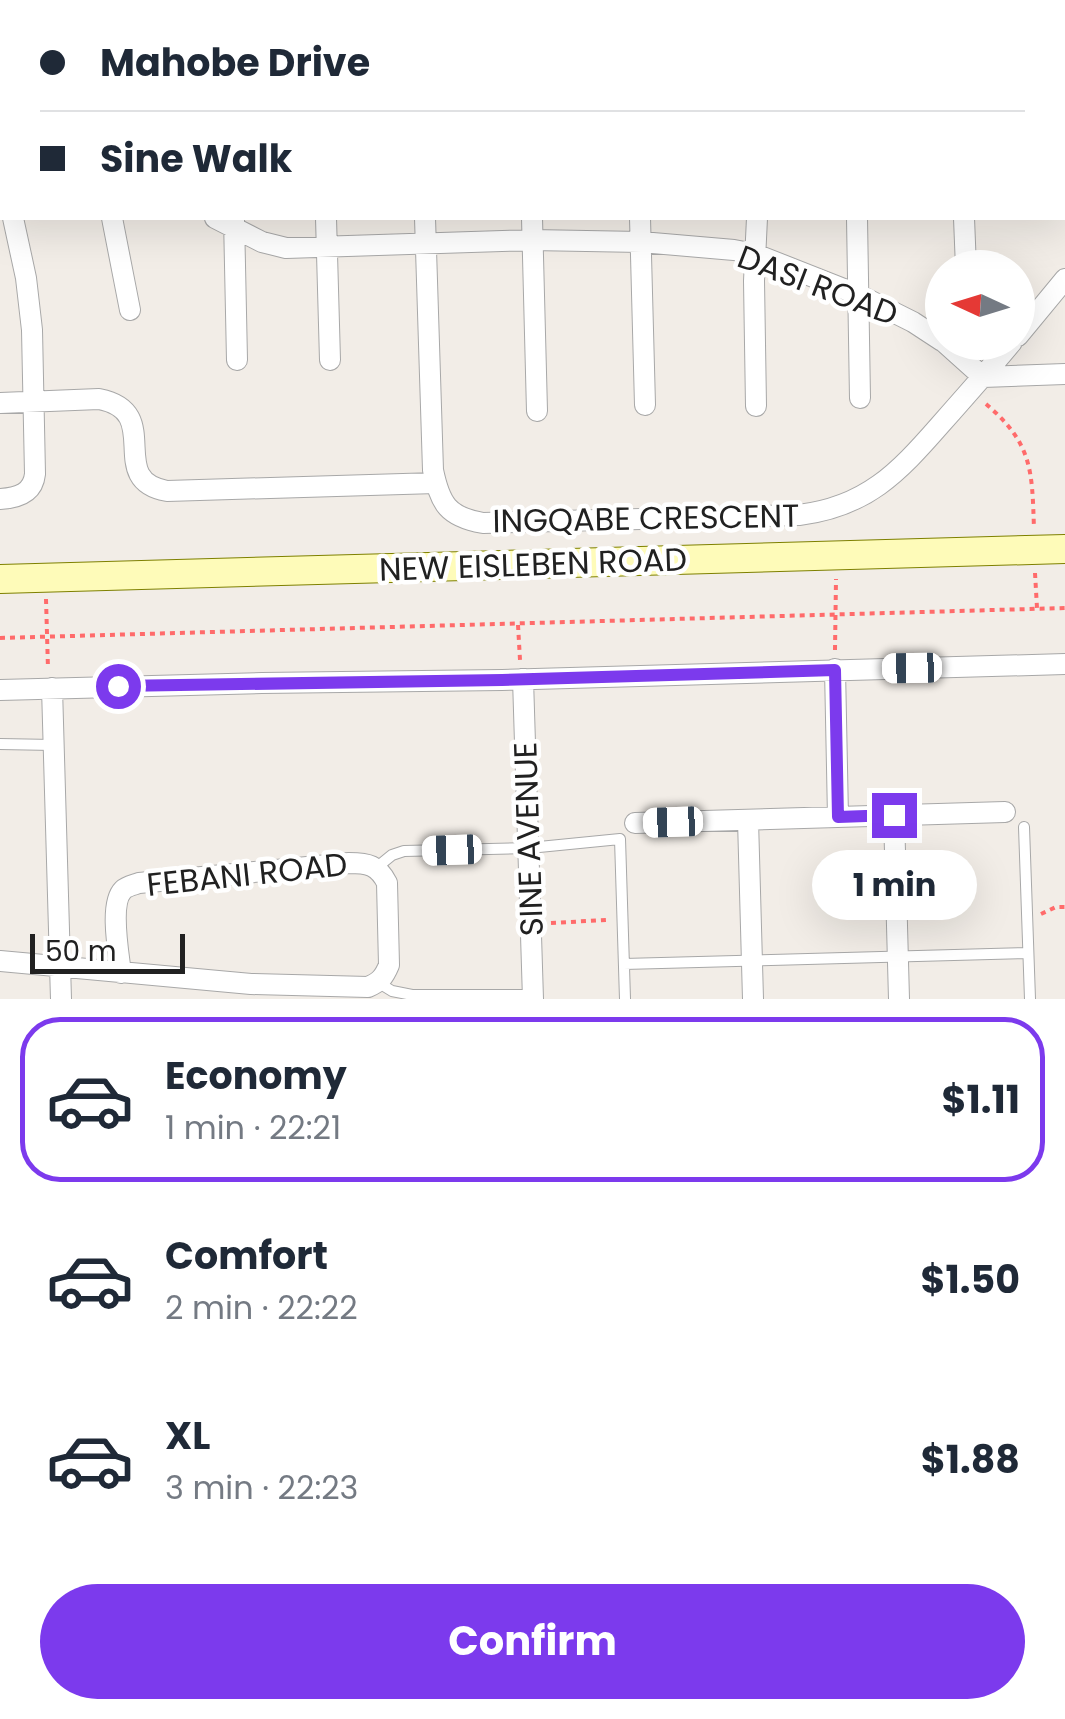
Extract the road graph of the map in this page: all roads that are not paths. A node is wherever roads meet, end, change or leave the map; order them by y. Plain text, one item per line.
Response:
1 (13, 220) edge
2 (112, 220) edge
3 (326, 220) edge
4 (425, 220) edge
5 (532, 220) edge
6 (640, 220) edge
7 (757, 220) edge
8 (857, 220) edge
9 (964, 220) edge
10 (228, 221) edge
11 (532, 240) junction
12 (641, 242) junction
13 (426, 244) junction
14 (326, 247) junction
15 (965, 250) edge
16 (755, 254) junction
17 (1065, 279) edge
18 (859, 295) junction
19 (130, 310) dead end
20 (1035, 315) edge
21 (925, 329) edge
22 (238, 360) dead end
23 (330, 360) dead end
24 (959, 360) edge
25 (997, 360) edge
26 (1065, 374) edge
27 (977, 384) junction
28 (860, 398) dead end
29 (34, 402) junction
30 (0, 403) edge
31 (645, 405) dead end
32 (756, 406) dead end
33 (538, 410) dead end
34 (436, 483) junction
35 (0, 499) edge
36 (1065, 549) edge
37 (0, 579) edge
38 (1065, 664) edge
39 (835, 670) junction
40 (522, 672) junction
41 (50, 682) junction
42 (0, 690) edge
43 (0, 744) edge
44 (54, 745) junction
45 (1006, 812) dead end
46 (894, 815) junction
47 (838, 817) junction
48 (748, 820) junction
49 (636, 823) dead end
50 (1024, 827) dead end
51 (528, 848) junction
52 (376, 868) junction
53 (1028, 953) junction
54 (898, 957) junction
55 (0, 960) edge
56 (752, 960) junction
57 (624, 964) junction
58 (60, 968) junction
59 (121, 974) junction
60 (378, 982) junction
61 (533, 997) edge
62 (61, 999) edge
63 (624, 999) edge
64 (753, 999) edge
65 (900, 999) edge
66 (1030, 999) edge

1 - 29 street
2 - 19 street
3 - 14 street
4 - 13 street
5 - 11 street
6 - 12 street
7 - 16 street
8 - 18 street
9 - 15 street
10 - 14 street, DASI ROAD
10 - 22 street
11 - 12 street, DASI ROAD
11 - 13 street, DASI ROAD
11 - 33 street
12 - 16 street, DASI ROAD
12 - 31 street
13 - 14 street, DASI ROAD
13 - 34 street
14 - 23 street
16 - 18 street, DASI ROAD
16 - 32 street
17 - 20 street
18 - 21 street, DASI ROAD
18 - 28 street
24 - 27 street, DASI ROAD
25 - 27 street, INGQABE CRESCENT
26 - 27 street
27 - 34 street, INGQABE CRESCENT
29 - 30 street
29 - 34 street
29 - 35 street
36 - 37 main road, NEW EISLEBEN ROAD
38 - 39 street
39 - 40 street
39 - 47 street
40 - 41 street
40 - 51 street, SINE AVENUE
41 - 42 street
41 - 44 street
43 - 44 lane
44 - 58 street
45 - 46 street
46 - 47 street
46 - 54 street
47 - 48 street
48 - 49 street
48 - 56 street
50 - 53 lane
51 - 52 lane
51 - 57 lane
51 - 61 street, SINE AVENUE
52 - 59 street, FEBANI ROAD
52 - 60 street, FEBANI ROAD
53 - 54 lane
53 - 66 lane
54 - 56 lane
54 - 65 street
55 - 58 street
56 - 57 lane
56 - 64 street
57 - 63 lane
58 - 59 street
58 - 62 street
59 - 60 street
60 - 61 lane

